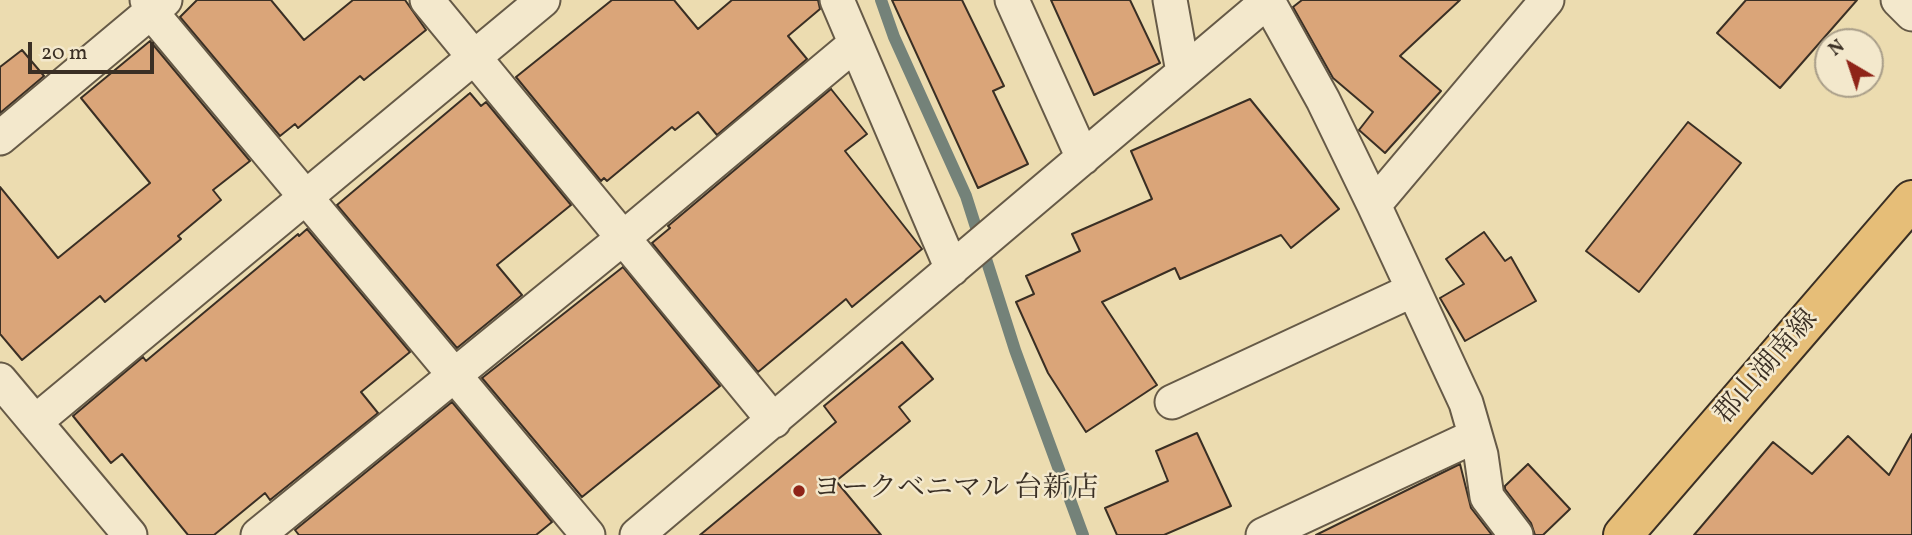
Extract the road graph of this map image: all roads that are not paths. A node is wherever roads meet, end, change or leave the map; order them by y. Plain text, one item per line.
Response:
1 (426, 0) edge
2 (543, 0) edge
3 (837, 0) edge
4 (1012, 0) edge
5 (1170, 0) edge
6 (1268, 0) edge
7 (1547, 0) edge
8 (1898, 0) edge
9 (155, 4) edge
10 (1912, 14) edge
11 (855, 44) junction
12 (472, 59) junction
13 (1183, 72) junction
14 (0, 138) edge
15 (1083, 158) junction
16 (305, 196) junction
17 (1374, 205) junction
18 (1908, 213) edge
19 (623, 238) junction
20 (952, 269) junction
21 (1413, 290) junction
22 (454, 373) junction
23 (0, 380) edge
24 (1172, 402) dead end
25 (774, 421) junction
26 (35, 422) junction
27 (1475, 436) junction
28 (130, 535) edge
29 (258, 535) edge
30 (588, 535) edge
31 (637, 535) edge
32 (1263, 535) edge
33 (1516, 535) edge
34 (1623, 535) edge

1 - 12 street
2 - 12 street
3 - 11 street
4 - 15 street
5 - 13 street
6 - 13 street
6 - 17 street
7 - 17 street
8 - 10 street
9 - 14 street
9 - 16 street
11 - 19 street
11 - 20 street
12 - 16 street
12 - 19 street
13 - 15 street
15 - 20 street
16 - 22 street
16 - 26 street
17 - 21 street
18 - 34 main road, 郡山湖南線
19 - 22 street
19 - 25 street
20 - 25 street
21 - 24 street
21 - 27 street
22 - 29 street
22 - 30 street
23 - 26 street
25 - 31 street
26 - 28 street
27 - 32 street
27 - 33 street

